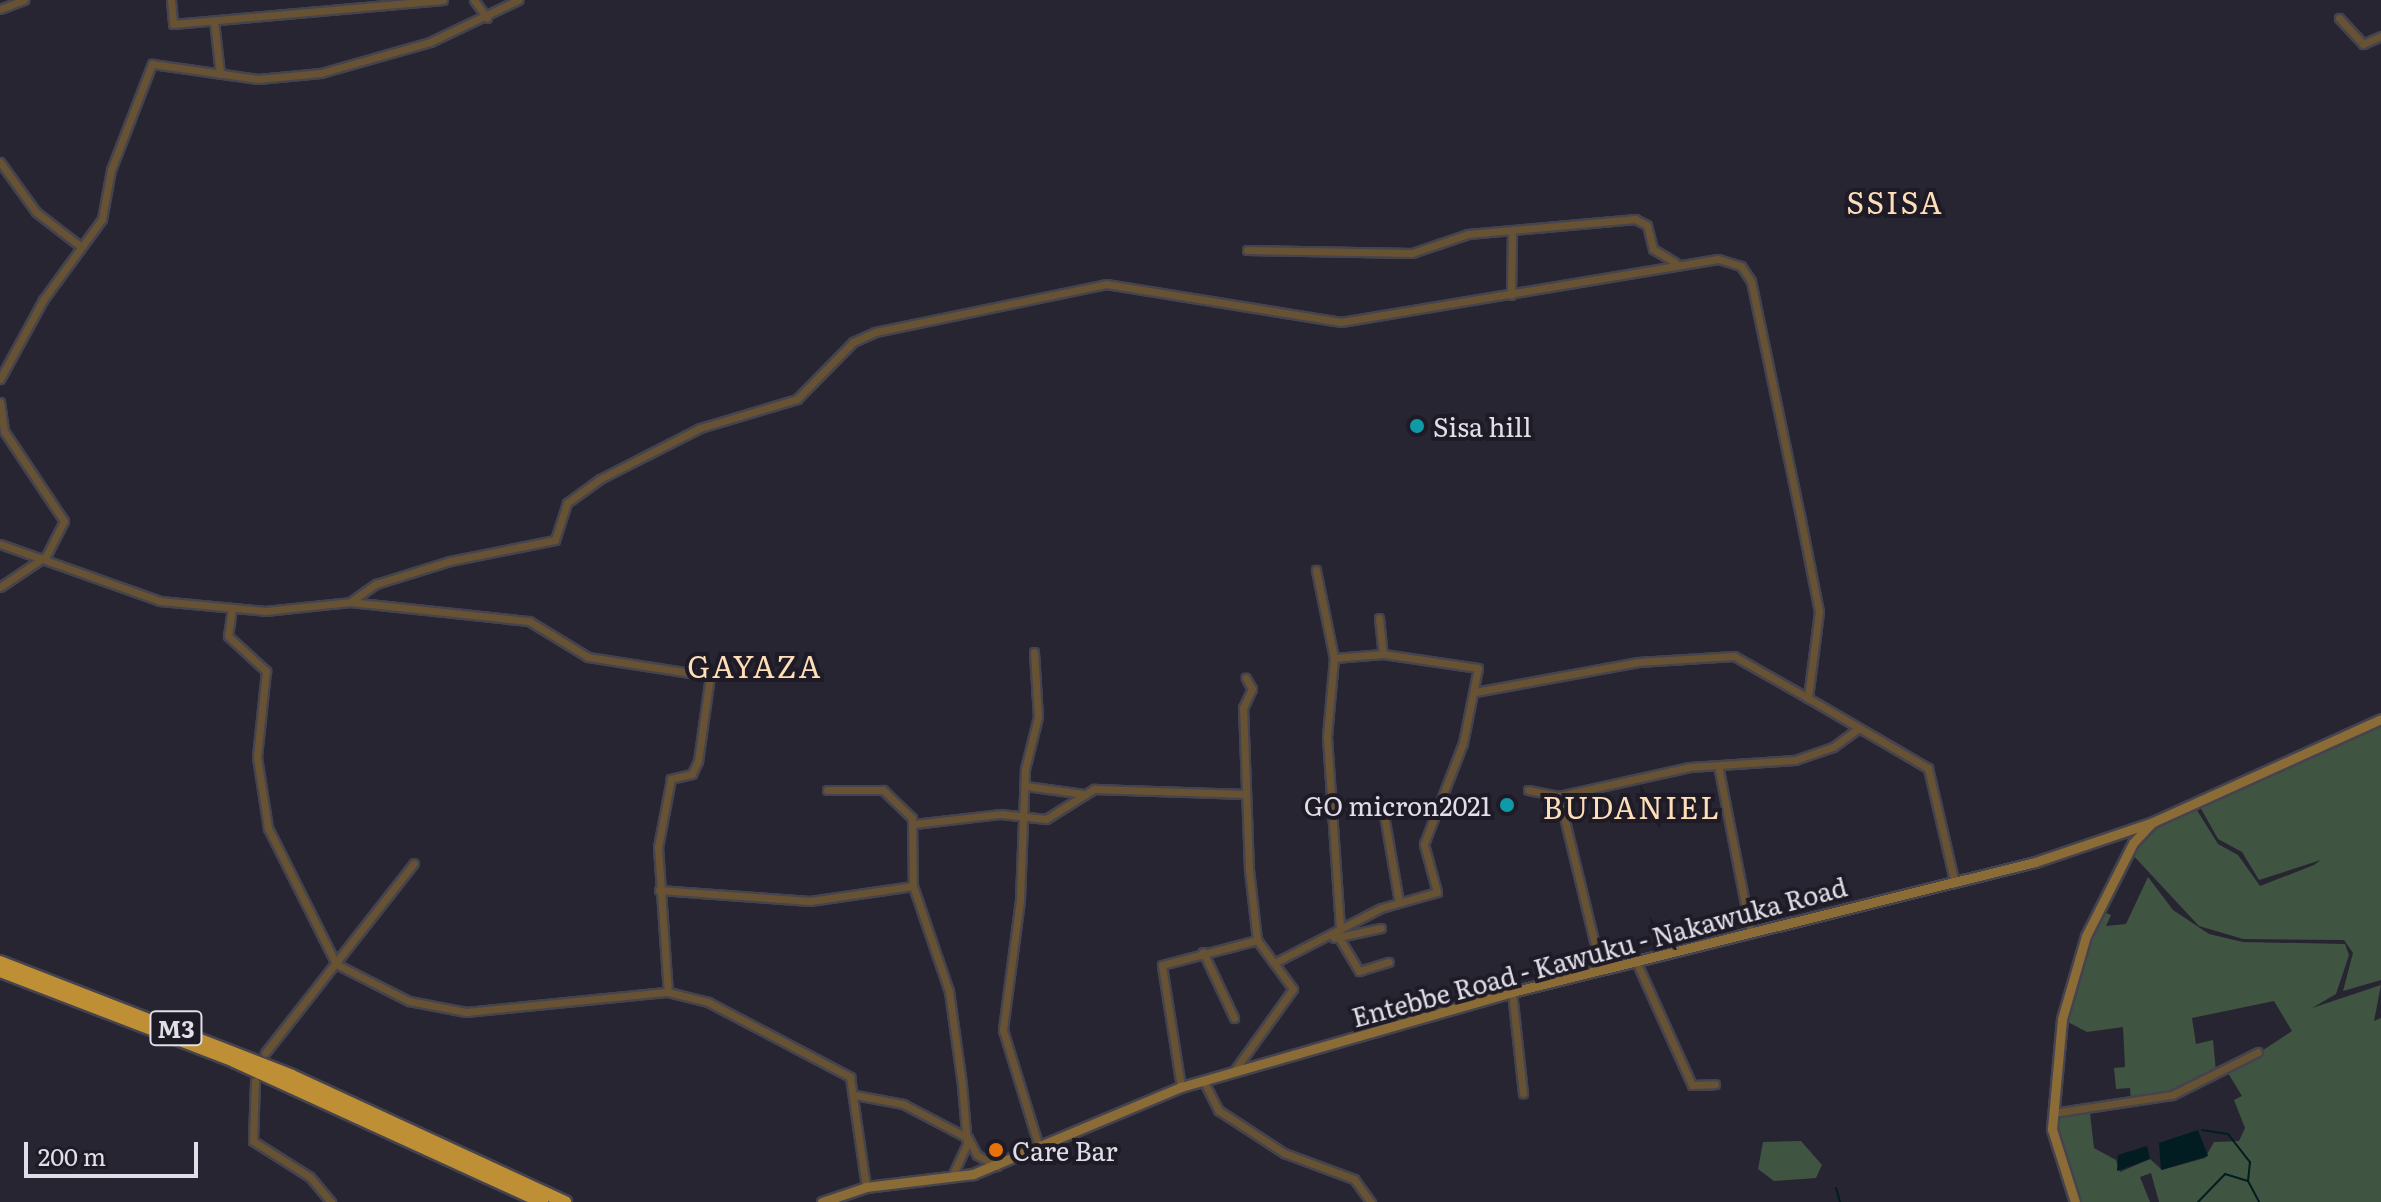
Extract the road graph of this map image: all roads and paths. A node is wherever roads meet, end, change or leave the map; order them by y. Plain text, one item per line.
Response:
1 (24, 0) edge
2 (171, 0) edge
3 (443, 0) edge
4 (474, 0) edge
5 (518, 0) edge
6 (0, 9) edge
7 (487, 18) junction
8 (2339, 18) dead end
9 (214, 21) junction
10 (2381, 36) edge
11 (220, 74) junction
12 (0, 162) edge
13 (1512, 231) junction
14 (80, 246) junction
15 (1247, 250) dead end
16 (1675, 262) junction
17 (1511, 295) junction
18 (0, 379) edge
19 (0, 402) edge
20 (0, 544) edge
21 (46, 556) junction
22 (1316, 570) dead end
23 (0, 587) edge
24 (350, 602) junction
25 (232, 608) junction
26 (1379, 618) dead end
27 (1034, 652) dead end
28 (1383, 654) junction
29 (1334, 658) junction
30 (1246, 678) dead end
31 (1475, 692) junction
32 (1808, 698) junction
33 (2381, 719) edge
34 (1859, 728) junction
35 (1719, 770) junction
36 (1026, 786) junction
37 (827, 790) dead end
38 (1528, 790) dead end
39 (1083, 794) junction
40 (1246, 794) junction
41 (1559, 796) junction
42 (1384, 815) dead end
43 (1023, 817) junction
44 (2153, 822) junction
45 (914, 824) junction
46 (2114, 836) junction
47 (2130, 848) junction
48 (414, 863) dead end
49 (1954, 880) junction
50 (913, 886) junction
51 (659, 890) junction
52 (1399, 902) junction
53 (1381, 928) dead end
54 (1750, 930) junction
55 (1336, 935) junction
56 (1257, 940) junction
57 (1203, 952) junction
58 (1635, 959) junction
59 (0, 962) edge
60 (1389, 962) dead end
61 (1274, 963) junction
62 (336, 964) junction
63 (1601, 970) junction
64 (0, 971) edge
65 (668, 992) junction
66 (1512, 992) junction
67 (1234, 1018) dead end
68 (2258, 1052) dead end
69 (265, 1053) dead end
70 (1234, 1071) junction
71 (1203, 1080) junction
72 (255, 1081) dead end
73 (1715, 1084) dead end
74 (1181, 1087) junction
75 (1523, 1093) dead end
76 (855, 1095) junction
77 (2053, 1113) junction
78 (968, 1138) junction
79 (1039, 1147) junction
80 (997, 1166) junction
81 (951, 1178) junction
82 (866, 1187) junction
83 (331, 1202) edge
84 (542, 1202) edge
85 (565, 1202) edge
86 (822, 1202) edge
87 (1371, 1202) edge
88 (2075, 1202) edge

1 - 6 street
2 - 9 street
3 - 9 street
4 - 7 street
5 - 7 street
7 - 11 street
8 - 10 street
9 - 11 street
11 - 14 street
12 - 14 street
13 - 15 street
13 - 16 street
13 - 17 street
14 - 18 street
16 - 17 street
16 - 32 street
17 - 24 street
19 - 21 street
20 - 21 street
21 - 23 street
21 - 25 street
22 - 29 street
24 - 25 street
24 - 51 street
25 - 62 street
26 - 28 street
27 - 36 street
28 - 29 street
28 - 31 street
29 - 55 street
30 - 40 street
31 - 32 street
31 - 52 street
32 - 34 street
33 - 44 main road, Entebbe Road - Kawuku - Nakawuka Road
34 - 35 street
34 - 49 street
35 - 41 street
35 - 54 street
36 - 39 street
36 - 43 street
37 - 45 street
38 - 41 street
39 - 40 street
39 - 43 street
40 - 56 street
41 - 63 street
42 - 52 street
43 - 45 street
43 - 79 street
44 - 46 main road, Entebbe Road - Kawuku - Nakawuka Road
44 - 47 main road
45 - 50 street
46 - 47 main road
46 - 49 main road, Entebbe Road - Kawuku - Nakawuka Road
47 - 77 main road
48 - 62 street
49 - 54 main road, Entebbe Road - Kawuku - Nakawuka Road
50 - 51 street
50 - 78 street
51 - 65 street
52 - 55 street
53 - 55 street
54 - 58 main road, Entebbe Road - Kawuku - Nakawuka Road
55 - 60 street
55 - 61 street
56 - 57 street
56 - 61 street
57 - 67 street
57 - 74 street
58 - 63 main road, Entebbe Road - Kawuku - Nakawuka Road
58 - 73 street
59 - 85 highway, M3
61 - 70 street
62 - 65 street
62 - 69 street
63 - 66 main road, Entebbe Road - Kawuku - Nakawuka Road
64 - 84 highway, M3
65 - 76 street
66 - 70 main road, Entebbe Road - Kawuku - Nakawuka Road
66 - 75 street
68 - 77 street
70 - 71 main road, Entebbe Road - Kawuku - Nakawuka Road
71 - 74 main road, Entebbe Road - Kawuku - Nakawuka Road
71 - 87 street
72 - 83 street
74 - 79 main road, Entebbe Road - Kawuku - Nakawuka Road
76 - 78 street
76 - 82 street
77 - 88 main road
78 - 80 street
78 - 81 street
79 - 80 main road, Entebbe Road - Kawuku - Nakawuka Road
80 - 81 main road, Entebbe Road - Kawuku - Nakawuka Road
81 - 82 main road, Entebbe Road - Kawuku - Nakawuka Road
82 - 86 main road, Entebbe Road - Kawuku - Nakawuka Road

